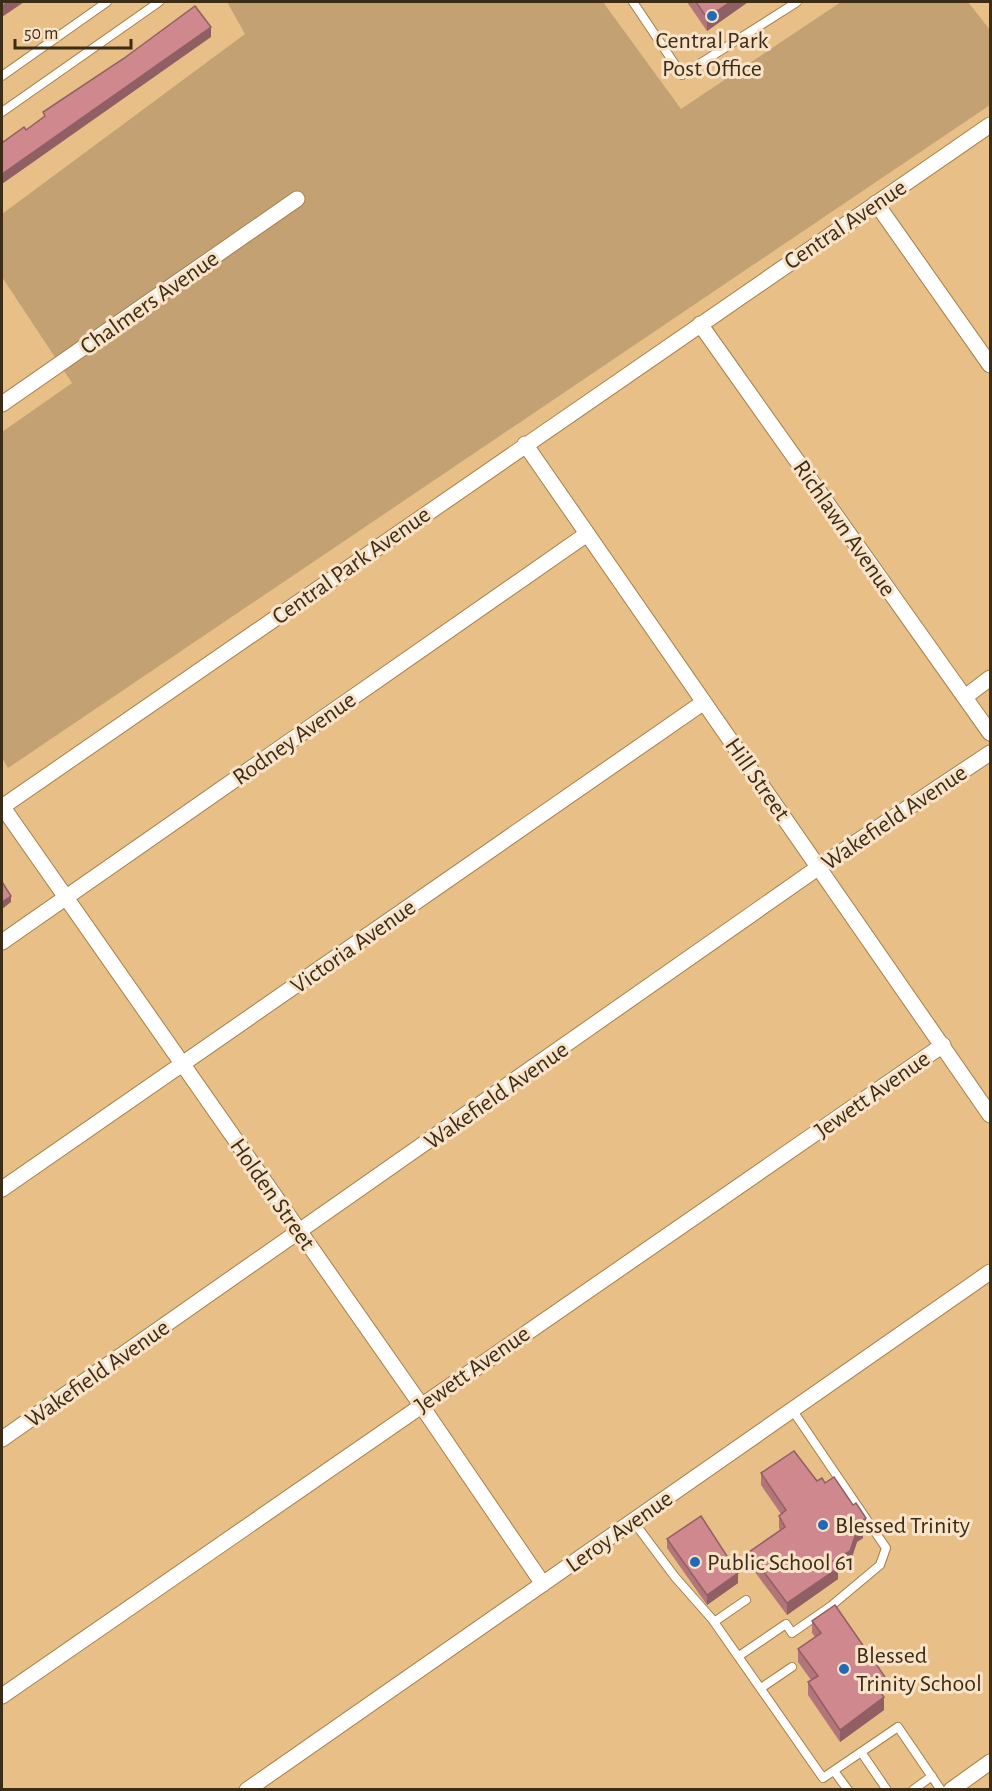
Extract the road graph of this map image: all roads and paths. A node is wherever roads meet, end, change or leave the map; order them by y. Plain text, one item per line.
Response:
1 (107, 2) edge
2 (159, 2) edge
3 (633, 2) edge
4 (797, 2) edge
5 (2, 75) edge
6 (2, 112) edge
7 (990, 125) edge
8 (297, 199) dead end
9 (876, 203) junction
10 (700, 324) junction
11 (990, 365) edge
12 (2, 404) edge
13 (525, 444) junction
14 (587, 534) junction
15 (990, 678) edge
16 (965, 697) junction
17 (704, 702) junction
18 (990, 733) edge
19 (990, 753) edge
20 (2, 806) edge
21 (819, 867) junction
22 (65, 897) junction
23 (2, 942) edge
24 (943, 1045) junction
25 (182, 1064) junction
26 (990, 1115) edge
27 (2, 1190) edge
28 (300, 1232) junction
29 (990, 1272) edge
30 (421, 1404) junction
31 (793, 1411) junction
32 (2, 1439) edge
33 (633, 1521) junction
34 (543, 1584) junction
35 (746, 1600) dead end
36 (714, 1622) junction
37 (739, 1656) junction
38 (792, 1667) dead end
39 (761, 1688) junction
40 (2, 1696) edge
41 (861, 1752) junction
42 (990, 1762) edge
43 (834, 1771) junction
44 (932, 1776) junction
45 (247, 1790) edge
46 (848, 1790) edge
47 (888, 1790) edge
48 (913, 1790) edge
49 (941, 1790) edge
50 (951, 1790) edge

1 - 5 lane
2 - 6 lane
3 - 4 lane
7 - 9 street, Central Avenue
8 - 12 street, Chalmers Avenue
9 - 10 street, Central Avenue
9 - 11 street
10 - 13 street, Central Park Avenue
10 - 16 street, Richlawn Avenue
13 - 14 street, Hill Street
13 - 20 street, Central Park Avenue
14 - 17 street, Hill Street
14 - 22 street, Rodney Avenue
15 - 16 street
16 - 18 street, Richlawn Avenue
17 - 21 street, Hill Street
17 - 25 street, Victoria Avenue
19 - 21 street, Wakefield Avenue
20 - 22 street, Holden Street
21 - 24 street, Hill Street
21 - 28 street, Wakefield Avenue
22 - 23 street, Rodney Avenue
22 - 25 street, Holden Street
24 - 26 street, Hill Street
24 - 30 street, Jewett Avenue
25 - 27 street, Victoria Avenue
25 - 28 street, Holden Street
28 - 30 street, Holden Street
28 - 32 street, Wakefield Avenue
29 - 31 street, Leroy Avenue
30 - 34 street, Holden Street
30 - 40 street, Jewett Avenue
31 - 33 street, Leroy Avenue
31 - 37 lane
33 - 34 street, Leroy Avenue
33 - 36 lane
34 - 45 street, Leroy Avenue
35 - 36 lane
36 - 37 lane
37 - 39 lane
38 - 39 lane
39 - 43 lane
41 - 43 lane
41 - 44 lane
41 - 47 lane
42 - 50 street
43 - 46 lane
44 - 48 lane
44 - 49 lane

